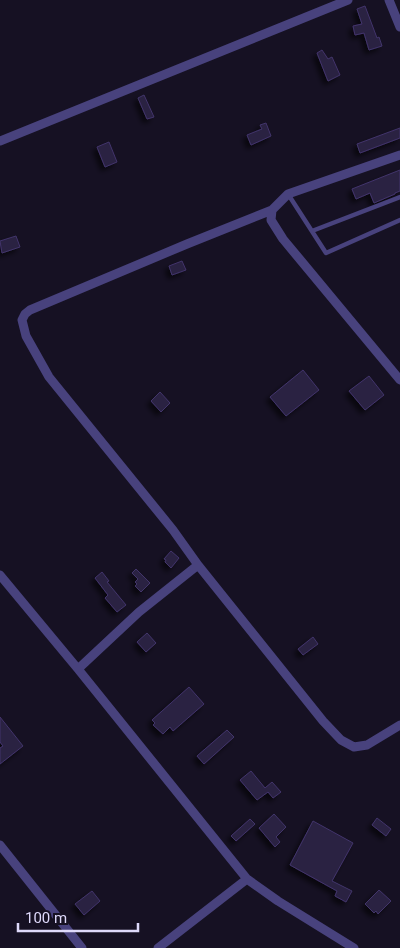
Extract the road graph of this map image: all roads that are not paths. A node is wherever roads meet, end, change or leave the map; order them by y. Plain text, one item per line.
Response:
1 (348, 0) edge
2 (389, 0) edge
3 (400, 27) edge
4 (0, 141) edge
5 (400, 155) edge
6 (288, 194) junction
7 (400, 197) edge
8 (272, 210) junction
9 (400, 220) edge
10 (312, 231) junction
11 (400, 380) edge
12 (198, 565) junction
13 (1, 578) edge
14 (78, 669) junction
15 (400, 725) edge
16 (0, 845) edge
17 (247, 879) junction
18 (82, 948) edge
19 (158, 948) edge
20 (354, 948) edge

1 - 4 street
2 - 3 street
5 - 6 street
6 - 8 street
6 - 10 lane
7 - 10 lane
8 - 11 street
8 - 12 street
9 - 10 lane
12 - 14 street
12 - 15 street
13 - 14 street
14 - 17 street
16 - 18 street
17 - 19 street
17 - 20 street

